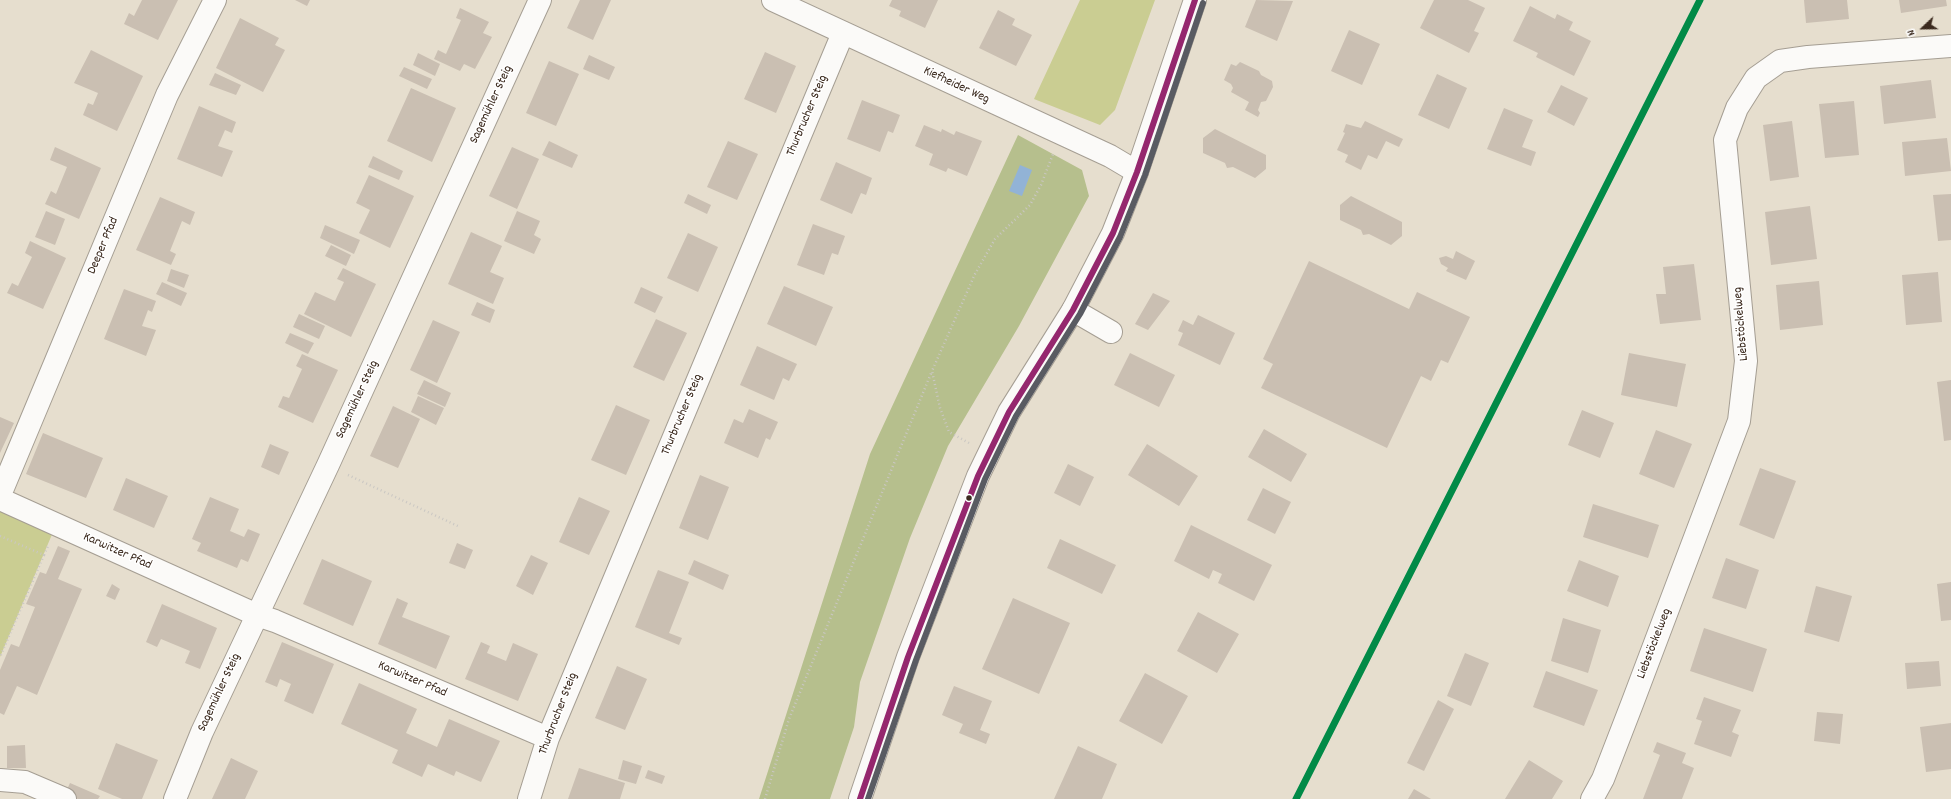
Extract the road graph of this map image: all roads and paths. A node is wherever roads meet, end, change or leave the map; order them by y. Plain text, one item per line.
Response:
1 (215, 0) edge
2 (540, 0) edge
3 (774, 0) edge
4 (1195, 0) edge
5 (843, 33) junction
6 (1951, 46) edge
7 (1062, 135) junction
8 (1137, 172) junction
9 (1073, 310) junction
10 (1110, 332) dead end
11 (932, 371) junction
12 (989, 454) junction
13 (328, 465) junction
14 (0, 495) edge
15 (0, 499) edge
16 (460, 527) dead end
17 (0, 536) edge
18 (266, 618) junction
19 (0, 657) edge
20 (548, 738) junction
21 (0, 780) edge
22 (65, 799) edge
23 (175, 799) edge
24 (529, 799) edge
25 (765, 799) edge
26 (860, 799) edge
27 (1592, 799) edge

1 - 14 street, Deeper Pfad
2 - 13 street, Sagemühler Steig
3 - 5 street, Kiefheider Weg
4 - 8 street
5 - 7 street, Kiefheider Weg
5 - 20 street, Thurbrucher Steig
6 - 27 street, Liebstöckelweg
7 - 8 street, Kiefheider Weg
7 - 11 path
8 - 9 street
9 - 10 street
9 - 12 street
11 - 12 path
11 - 25 path
12 - 26 street
13 - 16 path
13 - 18 street, Sagemühler Steig
15 - 18 street, Karwitzer Pfad
17 - 19 path
18 - 20 street, Karwitzer Pfad
18 - 23 street, Sagemühler Steig
20 - 24 street, Thurbrucher Steig
21 - 22 street

